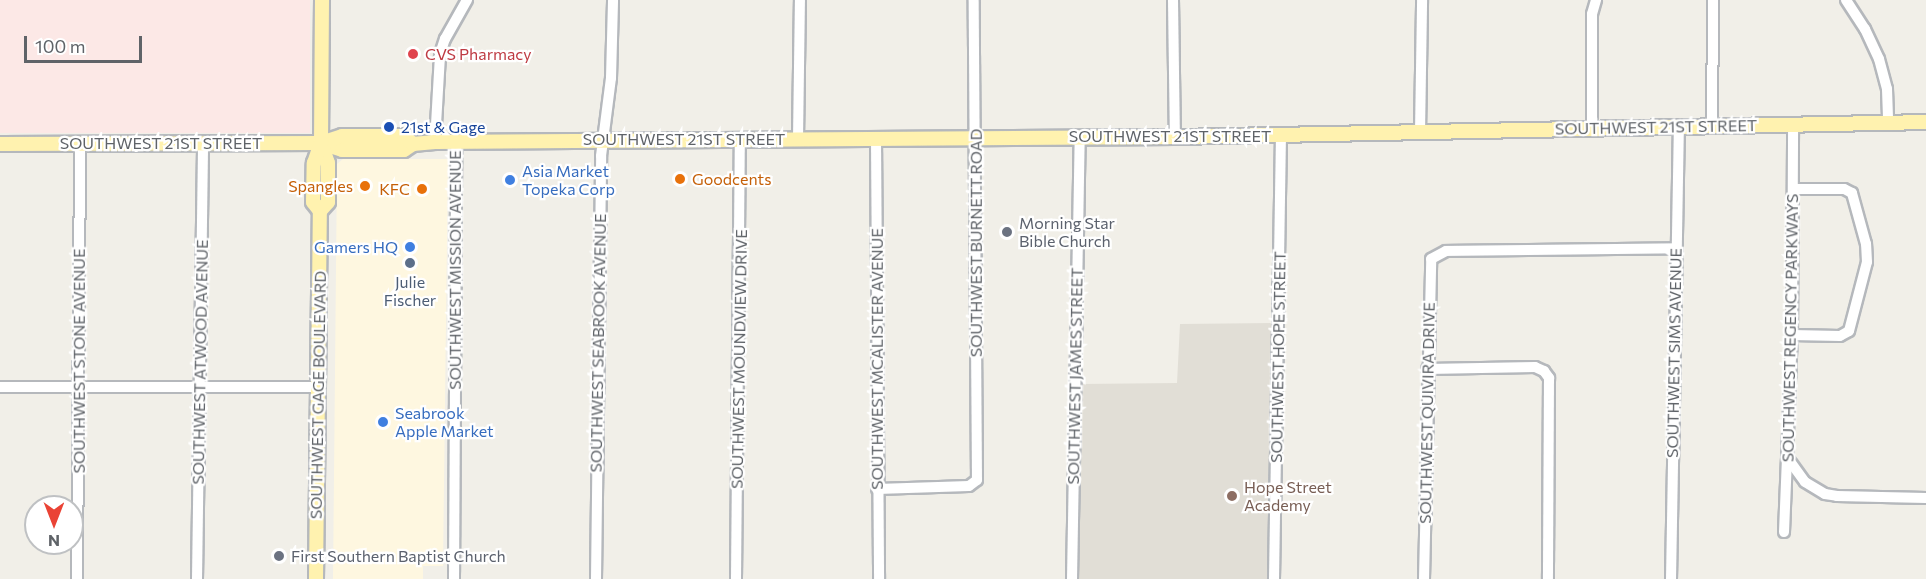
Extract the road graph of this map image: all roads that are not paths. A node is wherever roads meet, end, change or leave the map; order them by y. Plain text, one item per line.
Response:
1 (322, 0) edge
2 (466, 0) edge
3 (613, 0) edge
4 (800, 0) edge
5 (974, 0) edge
6 (1173, 0) edge
7 (1422, 0) edge
8 (1596, 0) edge
9 (1713, 0) edge
10 (1846, 0) edge
11 (1926, 122) edge
12 (1888, 123) junction
13 (1793, 124) junction
14 (1712, 125) junction
15 (1679, 127) junction
16 (1592, 129) junction
17 (1420, 133) junction
18 (1281, 135) junction
19 (1080, 136) junction
20 (976, 137) junction
21 (1174, 137) junction
22 (602, 139) junction
23 (740, 139) junction
24 (798, 139) junction
25 (876, 139) junction
26 (80, 142) junction
27 (435, 142) junction
28 (456, 142) junction
29 (321, 143) junction
30 (0, 144) edge
31 (203, 145) junction
32 (1792, 189) junction
33 (1676, 248) junction
34 (1792, 335) junction
35 (1427, 369) junction
36 (79, 386) junction
37 (199, 386) junction
38 (0, 387) edge
39 (317, 387) junction
40 (1788, 459) junction
41 (877, 489) junction
42 (1926, 498) edge
43 (1785, 532) dead end
44 (77, 579) edge
45 (197, 579) edge
46 (316, 579) edge
47 (454, 579) edge
48 (596, 579) edge
49 (736, 579) edge
50 (879, 579) edge
51 (1072, 579) edge
52 (1274, 579) edge
53 (1424, 579) edge
54 (1548, 579) edge
55 (1671, 579) edge

1 - 29 main road, SOUTHWEST GAGE BOULEVARD
2 - 27 street, SOUTHWEST MISSION AVENUE
3 - 22 street, SOUTHWEST SEABROOK AVENUE
4 - 24 street
5 - 20 street, SOUTHWEST BURNETT ROAD
6 - 21 street
7 - 17 street
8 - 16 street
9 - 14 street
10 - 12 street
11 - 12 main road, SOUTHWEST 21ST STREET
12 - 13 main road, SOUTHWEST 21ST STREET
13 - 14 main road, SOUTHWEST 21ST STREET
13 - 32 street, SOUTHWEST REGENCY PARKWAYS
14 - 15 main road, SOUTHWEST 21ST STREET
15 - 16 main road, SOUTHWEST 21ST STREET
15 - 33 street, SOUTHWEST SIMS AVENUE
16 - 17 main road, SOUTHWEST 21ST STREET
17 - 18 main road, SOUTHWEST 21ST STREET
18 - 21 main road, SOUTHWEST 21ST STREET
18 - 52 street, SOUTHWEST HOPE STREET
19 - 20 main road, SOUTHWEST 21ST STREET
19 - 21 main road, SOUTHWEST 21ST STREET
19 - 51 street, SOUTHWEST JAMES STREET
20 - 25 main road, SOUTHWEST 21ST STREET
20 - 41 street, SOUTHWEST BURNETT ROAD
22 - 23 main road, SOUTHWEST 21ST STREET
22 - 28 main road, SOUTHWEST 21ST STREET
22 - 48 street, SOUTHWEST SEABROOK AVENUE
23 - 24 main road, SOUTHWEST 21ST STREET
23 - 49 street, SOUTHWEST MOUNDVIEW DRIVE
24 - 25 main road, SOUTHWEST 21ST STREET
25 - 41 street, SOUTHWEST MCALISTER AVENUE
26 - 30 main road, SOUTHWEST 21ST STREET
26 - 31 main road, SOUTHWEST 21ST STREET
26 - 36 street, SOUTHWEST STONE AVENUE
27 - 28 main road, SOUTHWEST 21ST STREET
27 - 29 main road, SOUTHWEST 21ST STREET
28 - 47 street, SOUTHWEST MISSION AVENUE
29 - 31 main road, SOUTHWEST 21ST STREET
29 - 39 main road, SOUTHWEST GAGE BOULEVARD
31 - 37 street, SOUTHWEST ATWOOD AVENUE
32 - 34 street, SOUTHWEST REGENCY PARKWAYS
32 - 34 street
33 - 35 street, SOUTHWEST QUIVIRA DRIVE
33 - 55 street, SOUTHWEST SIMS AVENUE
34 - 40 street, SOUTHWEST REGENCY PARKWAYS
35 - 53 street, SOUTHWEST QUIVIRA DRIVE
35 - 54 street
36 - 37 street
36 - 38 street
36 - 44 street, SOUTHWEST STONE AVENUE
37 - 39 street
37 - 45 street, SOUTHWEST ATWOOD AVENUE
39 - 46 main road, SOUTHWEST GAGE BOULEVARD
40 - 42 street
40 - 43 street, SOUTHWEST REGENCY PARKWAYS
41 - 50 street, SOUTHWEST MCALISTER AVENUE

